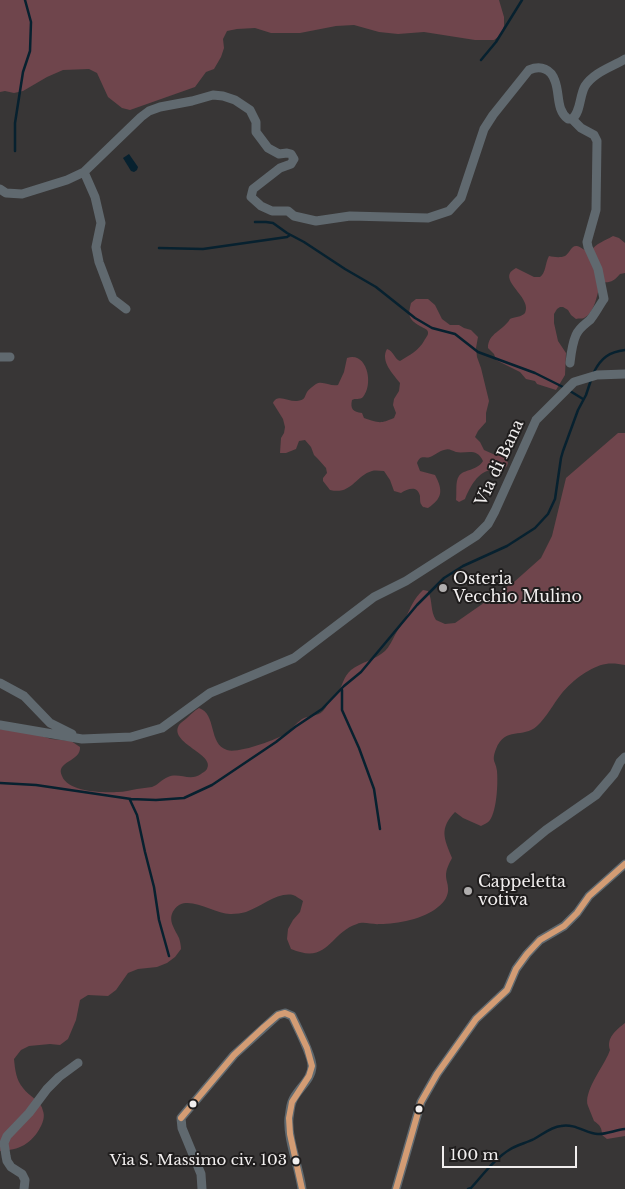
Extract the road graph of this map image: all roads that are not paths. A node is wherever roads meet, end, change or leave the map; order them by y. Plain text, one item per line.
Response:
1 (625, 59) edge
2 (572, 119) junction
3 (84, 172) junction
4 (0, 189) edge
5 (126, 309) dead end
6 (570, 363) dead end
7 (625, 374) edge
8 (0, 683) edge
9 (0, 725) edge
10 (82, 740) junction
11 (625, 757) edge
12 (511, 859) dead end
13 (625, 864) edge
14 (78, 1063) dead end
15 (24, 1189) edge
16 (202, 1189) edge
17 (302, 1189) edge
18 (396, 1189) edge

1 - 2 street
2 - 3 street
2 - 6 street
3 - 4 street
3 - 5 street
7 - 10 street, Via di Bana
8 - 10 street
9 - 10 street, Via di Bana
11 - 12 street
13 - 18 street
14 - 15 street
16 - 17 street

